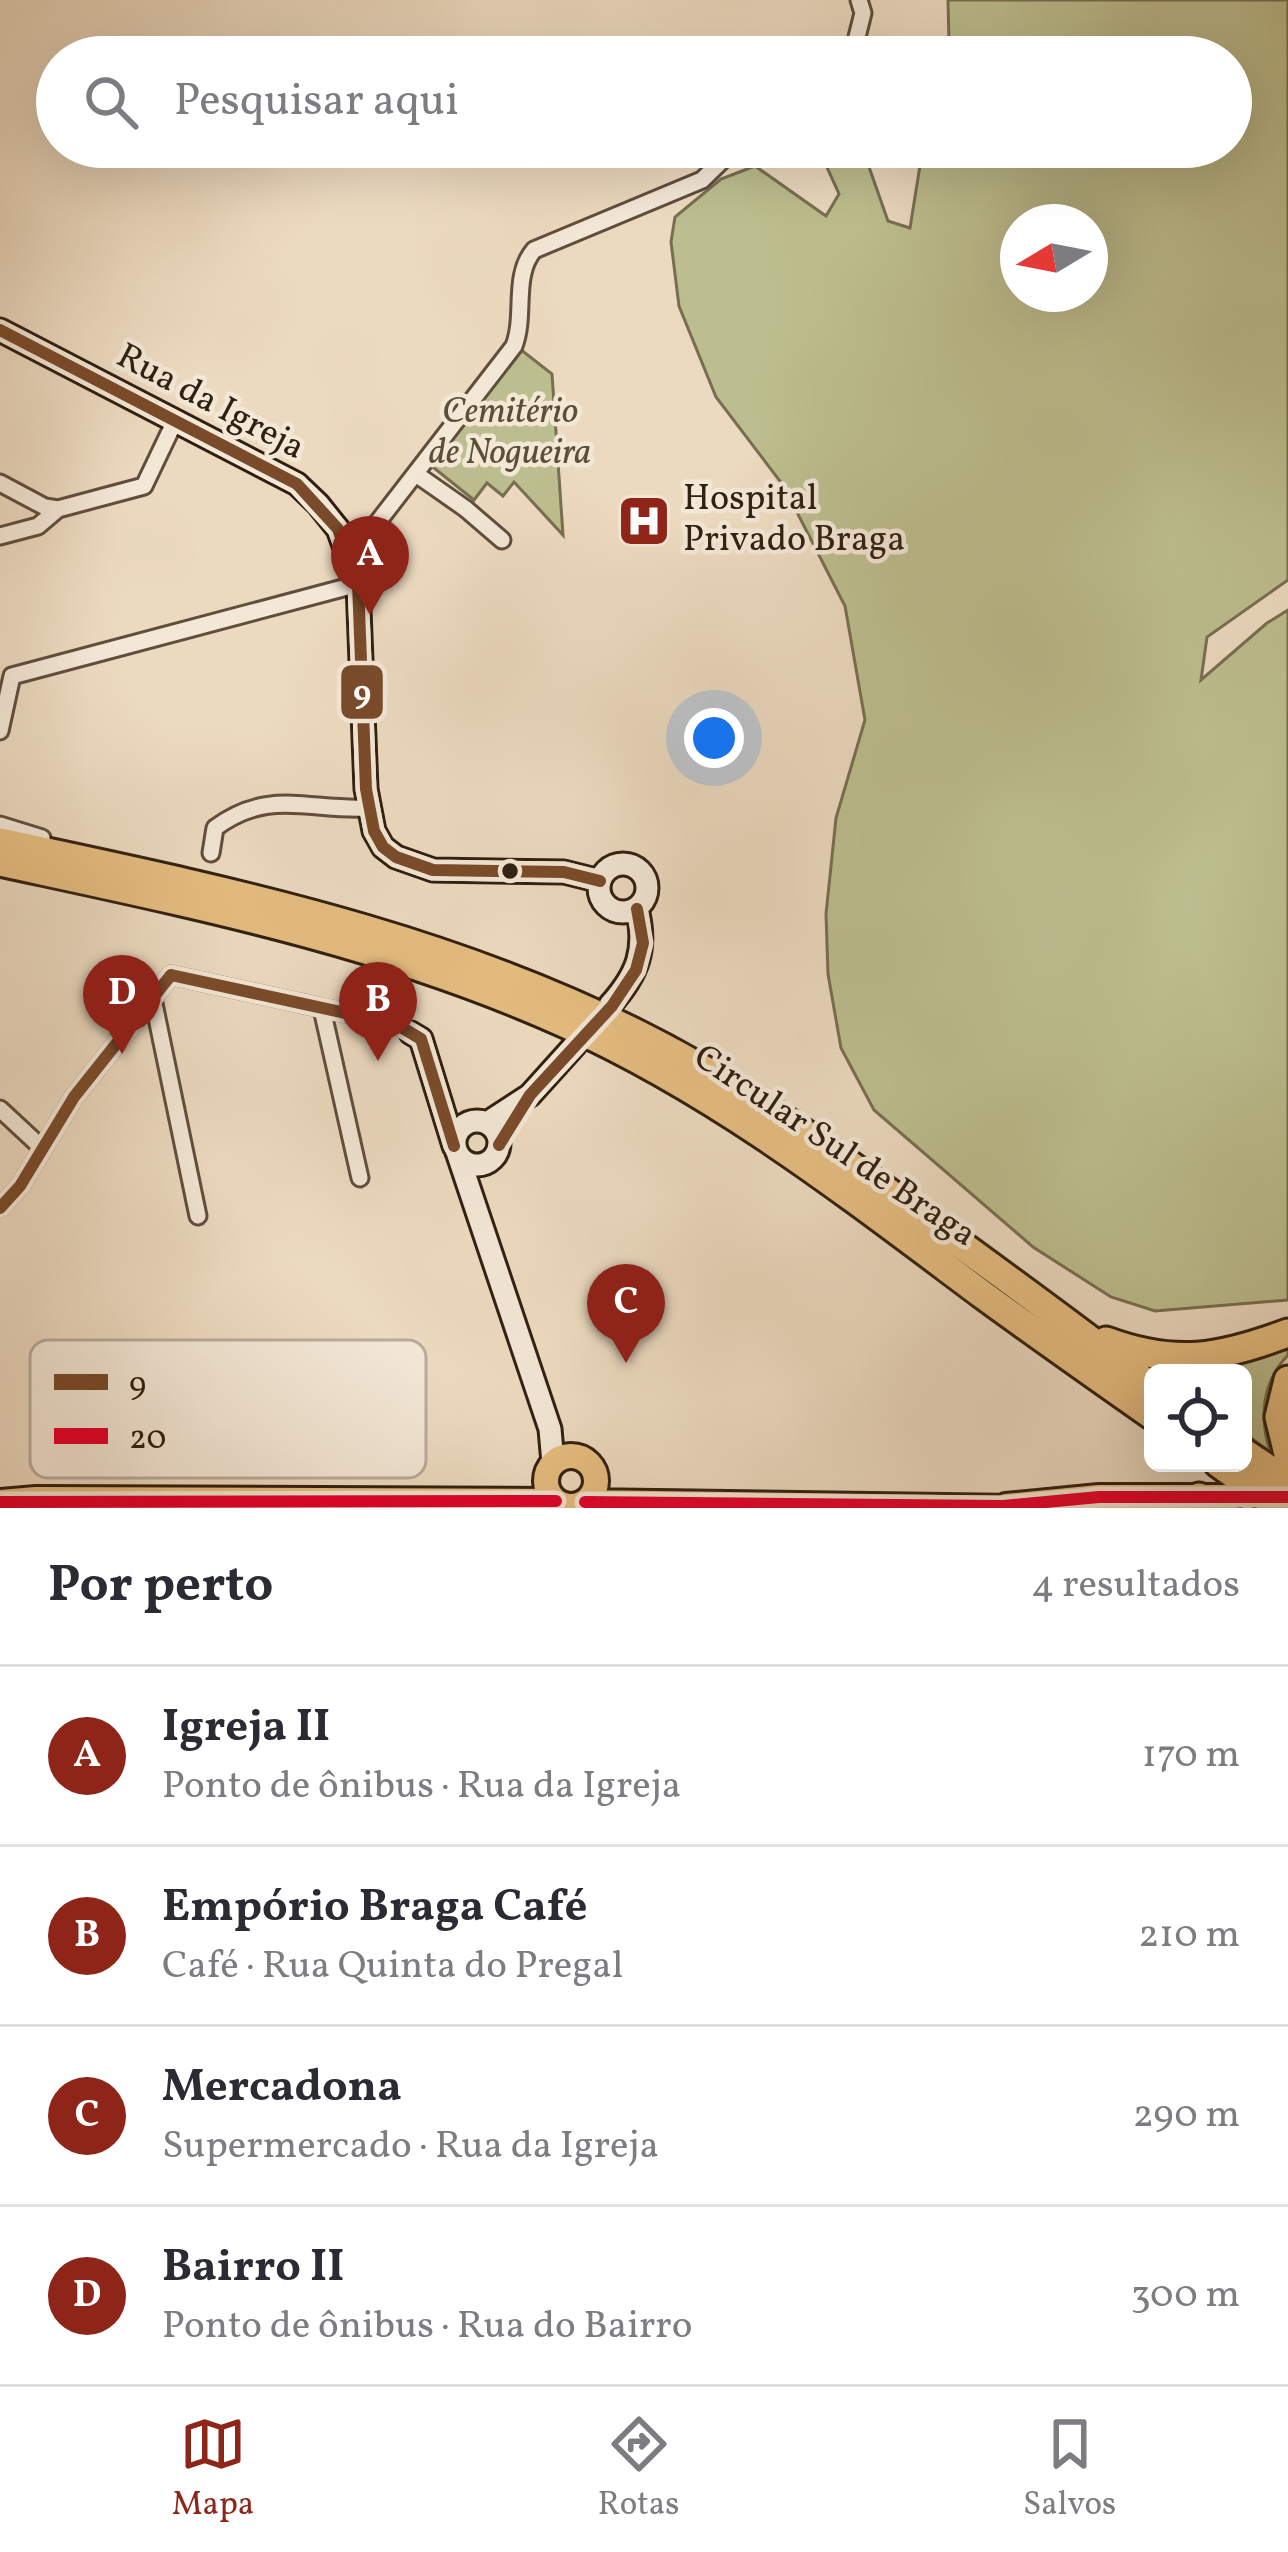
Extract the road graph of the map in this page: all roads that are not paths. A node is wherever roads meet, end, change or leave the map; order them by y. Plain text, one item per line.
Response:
1 (860, 0) edge
2 (857, 36) edge
3 (714, 168) edge
4 (0, 330) edge
5 (175, 421) junction
6 (416, 474) junction
7 (0, 483) edge
8 (58, 509) junction
9 (0, 536) edge
10 (502, 540) dead end
11 (350, 558) junction
12 (358, 584) junction
13 (6, 677) edge
14 (0, 731) edge
15 (367, 808) junction
16 (0, 825) edge
17 (0, 842) edge
18 (211, 853) dead end
19 (0, 862) edge
20 (100, 870) junction
21 (600, 881) junction
22 (637, 909) junction
23 (153, 999) junction
24 (610, 1005) dead end
25 (322, 1009) junction
26 (412, 1033) joint
27 (574, 1045) dead end
28 (436, 1089) junction
29 (530, 1095) junction
30 (0, 1109) edge
31 (482, 1122) junction
32 (42, 1148) junction
33 (456, 1150) junction
34 (496, 1152) junction
35 (360, 1178) dead end
36 (0, 1208) edge
37 (199, 1216) dead end
38 (482, 1225) junction
39 (1081, 1331) junction
40 (1288, 1333) edge
41 (1288, 1380) edge
42 (1144, 1381) edge
43 (1144, 1409) edge
44 (1288, 1454) edge
45 (1252, 1458) edge
46 (1230, 1472) edge
47 (556, 1476) junction
48 (596, 1478) junction
49 (1288, 1482) edge
50 (1232, 1497) dead end
51 (0, 1502) edge
52 (585, 1502) junction
53 (1171, 1502) edge
54 (636, 1503) junction
55 (949, 1507) edge
56 (1003, 1507) edge
57 (1020, 1508) edge
58 (1280, 1508) edge

1 - 2 street
3 - 6 street
4 - 5 street, Rua da Igreja
5 - 8 street
5 - 11 street, Rua da Igreja
6 - 10 street
6 - 11 street
7 - 8 street
8 - 9 street
11 - 12 street, Rua da Igreja
12 - 13 street
12 - 15 street, Rua da Igreja
13 - 14 street
15 - 18 street
15 - 21 street
16 - 20 street
17 - 20 highway
19 - 20 highway
20 - 39 highway, Circular Sul de Braga
20 - 43 highway, Circular Sul de Braga
21 - 22 street
21 - 22 street
22 - 24 street
23 - 25 street
23 - 32 street
23 - 37 street
25 - 26 street
25 - 35 street
26 - 28 street
27 - 29 street
28 - 31 street
28 - 33 street
29 - 31 street
29 - 34 street
30 - 32 street
31 - 33 street
31 - 34 street
32 - 36 street
33 - 34 street
33 - 38 street
34 - 38 street
38 - 47 street
39 - 40 highway
39 - 42 highway, Circular Sul de Braga
41 - 44 highway
45 - 49 highway
46 - 58 highway
47 - 48 main road
47 - 51 main road
47 - 52 main road
48 - 52 main road
48 - 54 main road
50 - 53 main road
52 - 54 main road
53 - 56 main road
54 - 55 main road
55 - 56 main road
56 - 57 main road

